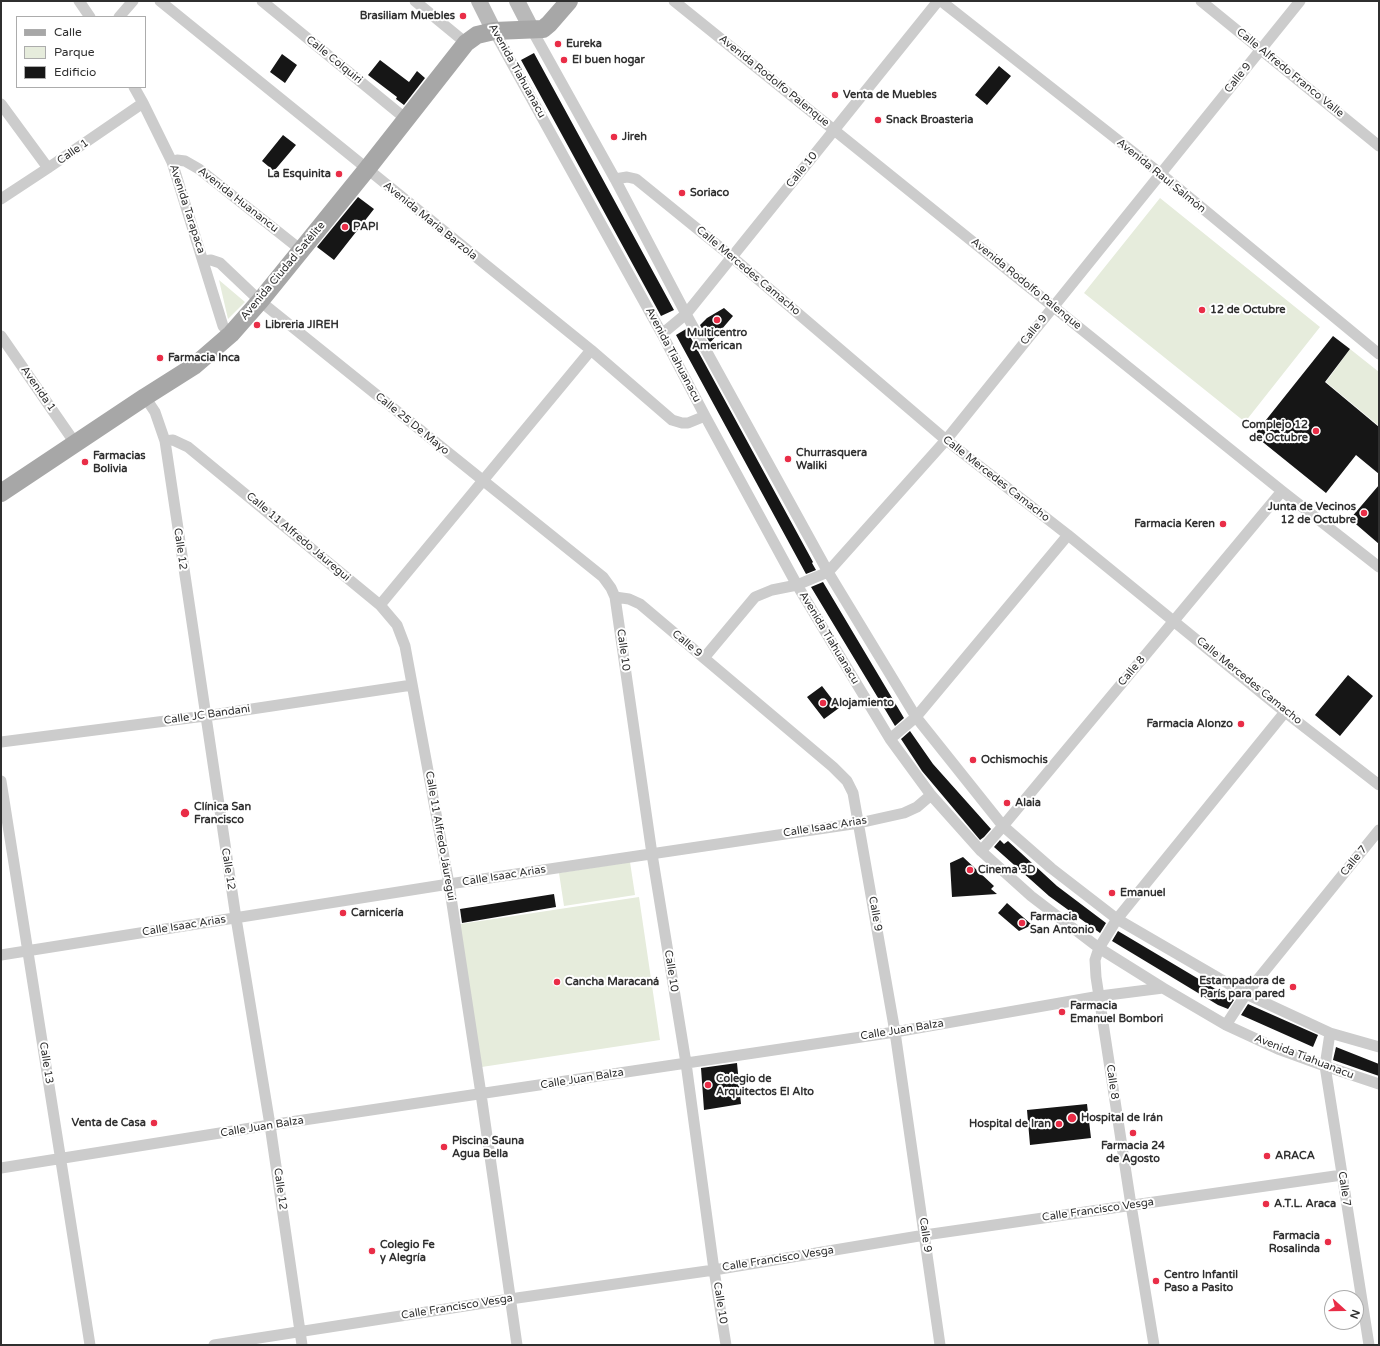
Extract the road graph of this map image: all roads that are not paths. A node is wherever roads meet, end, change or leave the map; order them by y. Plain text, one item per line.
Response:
1 (79, 1) edge
2 (133, 1) edge
3 (160, 1) edge
4 (262, 1) edge
5 (415, 1) edge
6 (479, 1) edge
7 (517, 1) edge
8 (569, 1) edge
9 (674, 1) edge
10 (938, 1) edge
11 (941, 1) edge
12 (1201, 1) edge
13 (1300, 1) edge
14 (89, 16) edge
15 (120, 16) edge
16 (494, 30) junction
17 (532, 30) junction
18 (466, 43) junction
19 (1261, 50) junction
20 (135, 88) edge
21 (143, 103) junction
22 (1, 104) edge
23 (406, 119) junction
24 (834, 130) junction
25 (1379, 146) edge
26 (172, 162) junction
27 (48, 168) junction
28 (366, 169) junction
29 (1161, 174) junction
30 (614, 179) junction
31 (1, 199) edge
32 (301, 250) junction
33 (732, 257) junction
34 (204, 261) junction
35 (260, 301) junction
36 (1054, 306) junction
37 (686, 314) junction
38 (231, 334) junction
39 (662, 334) junction
40 (1, 336) edge
41 (591, 350) junction
42 (1379, 354) edge
43 (145, 397) junction
44 (704, 416) junction
45 (946, 440) junction
46 (164, 441) junction
47 (75, 443) junction
48 (482, 481) junction
49 (1282, 491) junction
50 (1, 493) edge
51 (1068, 535) junction
52 (1379, 567) edge
53 (828, 572) junction
54 (797, 585) junction
55 (615, 597) junction
56 (380, 605) junction
57 (1174, 620) junction
58 (704, 658) junction
59 (412, 685) junction
60 (1285, 712) junction
61 (205, 716) junction
62 (916, 716) junction
63 (890, 739) junction
64 (1, 742) edge
65 (1, 781) edge
66 (1379, 785) edge
67 (931, 795) junction
68 (860, 823) junction
69 (1003, 826) junction
70 (1379, 830) edge
71 (981, 851) junction
72 (652, 854) junction
73 (449, 884) junction
74 (236, 918) junction
75 (1117, 919) junction
76 (1099, 948) junction
77 (28, 951) junction
78 (1, 955) edge
79 (1163, 988) junction
80 (1246, 994) junction
81 (1100, 996) junction
82 (1226, 1025) junction
83 (895, 1032) junction
84 (1330, 1033) junction
85 (1379, 1047) edge
86 (686, 1063) junction
87 (1325, 1066) junction
88 (1379, 1084) edge
89 (481, 1094) junction
90 (270, 1125) junction
91 (60, 1159) junction
92 (1, 1168) edge
93 (1342, 1175) junction
94 (1131, 1205) junction
95 (925, 1235) junction
96 (714, 1270) junction
97 (510, 1299) junction
98 (300, 1331) junction
99 (90, 1345) edge
100 (214, 1345) edge
101 (302, 1345) edge
102 (517, 1345) edge
103 (726, 1345) edge
104 (940, 1345) edge
105 (1154, 1345) edge
106 (1369, 1345) edge

1 - 14 street
2 - 15 street
3 - 28 street, Avenida Maria Barzola
4 - 23 street, Calle Colquiri
5 - 18 street
6 - 16 main road, Avenida Tiahuanacu
7 - 17 main road
8 - 17 main road
9 - 24 street, Avenida Rodolfo Palenque
10 - 24 street, Calle 10
11 - 29 street, Avenida Raul Salmón
12 - 19 street, Calle Alfredo Franco Valle
13 - 19 street, Calle 9
16 - 17 main road, Avenida Ciudad Satélite
16 - 18 main road, Avenida Ciudad Satélite
16 - 39 street, Avenida Tiahuanacu
17 - 30 street
18 - 23 main road, Avenida Ciudad Satélite
19 - 25 street, Calle Alfredo Franco Valle
19 - 29 street, Calle 9
20 - 21 street, Avenida Tarapaca
21 - 26 street, Avenida Tarapaca
21 - 27 street, Calle 1
22 - 27 street
23 - 28 main road, Avenida Ciudad Satélite
24 - 33 street, Calle 10
24 - 36 street, Avenida Rodolfo Palenque
26 - 32 street, Avenida Huanancu
26 - 34 street, Avenida Tarapaca
27 - 31 street, Calle 1
28 - 32 main road, Avenida Ciudad Satélite
28 - 41 street, Avenida Maria Barzola
29 - 36 street, Calle 9
29 - 42 street, Avenida Raul Salmón
30 - 33 street, Calle Mercedes Camacho
30 - 37 street
32 - 35 main road, Avenida Ciudad Satélite
33 - 37 street, Calle 10
33 - 45 street, Calle Mercedes Camacho
34 - 35 street, Calle 25 De Mayo
34 - 38 street, Avenida Tarapaca
35 - 38 main road, Avenida Ciudad Satélite
35 - 48 street, Calle 25 De Mayo
36 - 45 street, Calle 9
36 - 49 street, Avenida Rodolfo Palenque
37 - 39 street, Calle 10
37 - 53 street
38 - 43 main road, Avenida Ciudad Satélite
39 - 44 street, Avenida Tiahuanacu
40 - 47 street, Avenida 1
41 - 44 street, Avenida Maria Barzola
41 - 48 street
43 - 46 street, Calle 12
43 - 47 main road, Avenida Ciudad Satélite
44 - 54 street, Avenida Tiahuanacu
45 - 51 street, Calle Mercedes Camacho
45 - 53 street, Calle 9
46 - 56 street, Calle 11 Alfredo Jáuregui
46 - 61 street, Calle 12
47 - 50 main road, Avenida Ciudad Satélite
48 - 55 street, Calle 25 De Mayo
48 - 56 street
49 - 52 street, Avenida Rodolfo Palenque
49 - 57 street, Calle 8
51 - 57 street, Calle Mercedes Camacho
51 - 62 street
53 - 54 street, Calle 9
53 - 62 street
54 - 58 street, Calle 9
54 - 63 street, Avenida Tiahuanacu
55 - 58 street, Calle 9
55 - 72 street, Calle 10
56 - 59 street, Calle 11 Alfredo Jáuregui
57 - 60 street, Calle Mercedes Camacho
57 - 69 street, Calle 8
58 - 68 street, Calle 9
59 - 61 street, Calle JC Bandani
59 - 73 street, Calle 11 Alfredo Jáuregui
60 - 66 street, Calle Mercedes Camacho
60 - 75 street, Calle 8
61 - 64 street, Calle JC Bandani
61 - 74 street, Calle 12
62 - 63 street
62 - 69 street
63 - 67 street, Avenida Tiahuanacu
65 - 77 street, Calle 13
67 - 68 street, Calle Isaac Arias
67 - 71 street, Avenida Tiahuanacu
68 - 72 street, Calle Isaac Arias
68 - 83 street, Calle 9
69 - 71 street, Calle 8
69 - 75 street
70 - 80 street, Calle 7
71 - 76 street, Avenida Tiahuanacu
72 - 73 street, Calle Isaac Arias
72 - 86 street, Calle 10
73 - 74 street, Calle Isaac Arias
73 - 89 street, Calle 11 Alfredo Jáuregui
74 - 77 street, Calle Isaac Arias
74 - 90 street, Calle 12
75 - 76 street, Calle 8
75 - 80 street
76 - 79 street, Avenida Tiahuanacu
76 - 81 street, Calle 8
77 - 78 street, Calle Isaac Arias
77 - 91 street, Calle 13
79 - 81 street, Calle Juan Balza
79 - 82 street, Avenida Tiahuanacu
80 - 82 street, Calle 7
80 - 84 street
81 - 83 street, Calle Juan Balza
81 - 94 street, Calle 8
82 - 87 street, Avenida Tiahuanacu
83 - 86 street, Calle Juan Balza
83 - 95 street, Calle 9
84 - 85 street
84 - 87 street, Calle 7
86 - 89 street, Calle Juan Balza
86 - 96 street, Calle 10
87 - 88 street, Avenida Tiahuanacu
87 - 93 street, Calle 7
89 - 90 street, Calle Juan Balza
89 - 97 street, Calle 11 Alfredo Jáuregui
90 - 91 street, Calle Juan Balza
90 - 98 street, Calle 12
91 - 92 street, Calle Juan Balza
91 - 99 street, Calle 13
93 - 94 street, Calle Francisco Vesga
93 - 106 street, Calle 7
94 - 95 street, Calle Francisco Vesga
94 - 105 street, Calle 8
95 - 96 street, Calle Francisco Vesga
95 - 104 street, Calle 9
96 - 97 street, Calle Francisco Vesga
96 - 103 street, Calle 10
97 - 98 street, Calle Francisco Vesga
97 - 102 street, Calle 11 Alfredo Jáuregui
98 - 100 street, Calle Francisco Vesga
98 - 101 street, Calle 12

